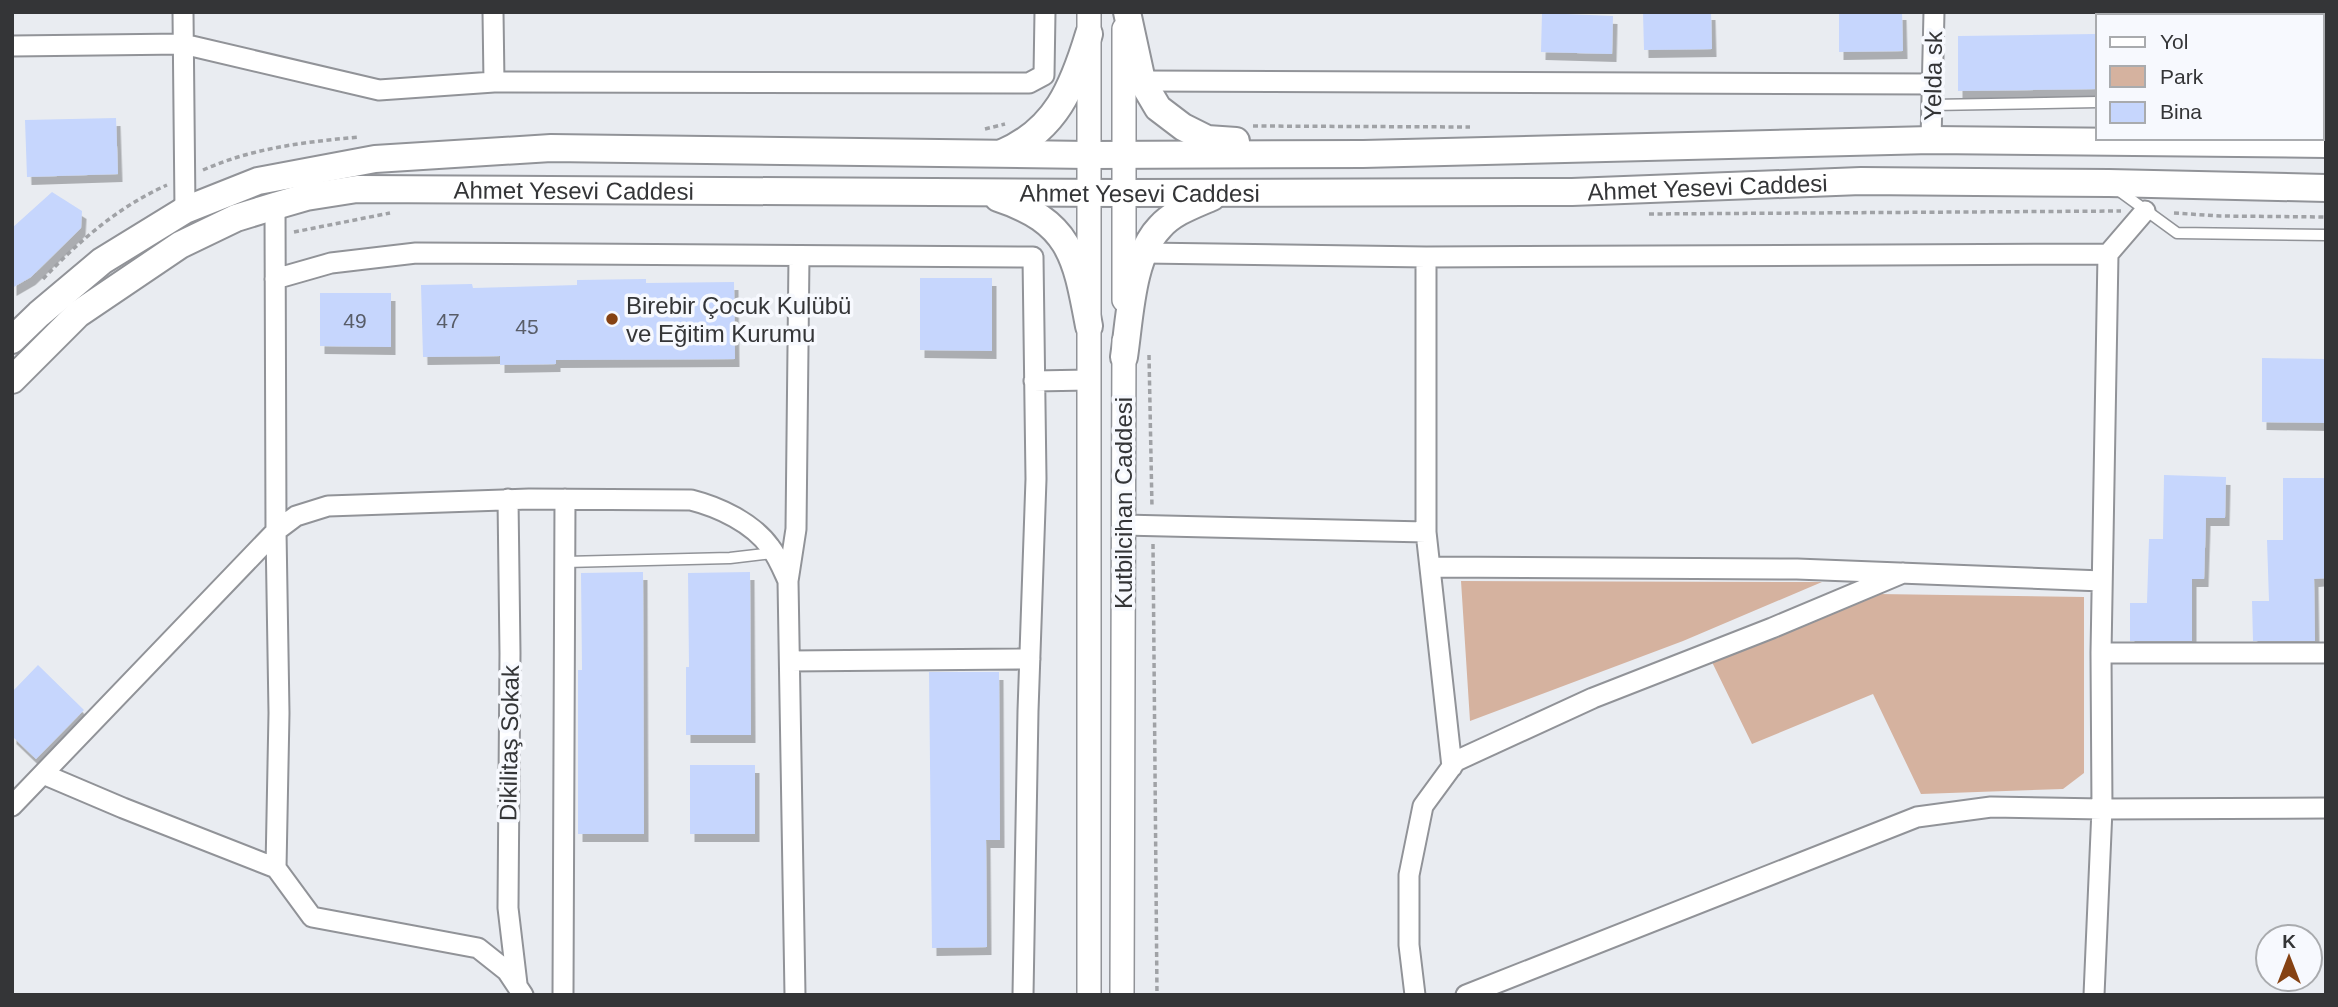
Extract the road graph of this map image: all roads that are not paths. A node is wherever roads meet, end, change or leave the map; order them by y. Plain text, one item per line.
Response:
1 (183, 12) edge
2 (494, 12) edge
3 (1045, 12) edge
4 (1126, 12) edge
5 (1934, 12) edge
6 (1089, 23) edge
7 (183, 44) junction
8 (12, 46) edge
9 (1142, 81) junction
10 (494, 82) junction
11 (1933, 84) junction
12 (2096, 102) edge
13 (1932, 105) junction
14 (1931, 140) junction
15 (2126, 140) edge
16 (2326, 144) edge
17 (1363, 153) junction
18 (1123, 154) junction
19 (997, 155) junction
20 (1089, 155) junction
21 (2109, 183) junction
22 (2326, 188) edge
23 (976, 191) junction
24 (1089, 193) junction
25 (1124, 193) junction
26 (1223, 193) junction
27 (275, 206) junction
28 (185, 210) junction
29 (2145, 211) junction
30 (2326, 235) edge
31 (1144, 253) junction
32 (2108, 254) junction
33 (799, 256) junction
34 (1426, 257) junction
35 (275, 279) junction
36 (1089, 326) junction
37 (12, 340) edge
38 (1136, 355) junction
39 (12, 380) edge
40 (1089, 380) junction
41 (1034, 381) junction
42 (508, 499) junction
43 (565, 499) junction
44 (1123, 525) junction
45 (276, 531) junction
46 (1426, 532) junction
47 (773, 553) junction
48 (565, 562) junction
49 (1431, 567) junction
50 (1903, 573) junction
51 (788, 581) junction
52 (2102, 581) junction
53 (2101, 653) junction
54 (2326, 653) edge
55 (1030, 659) junction
56 (790, 661) junction
57 (1452, 767) junction
58 (43, 774) junction
59 (12, 806) edge
60 (2326, 808) edge
61 (2102, 809) junction
62 (276, 868) junction
63 (520, 990) edge
64 (563, 995) edge
65 (795, 995) edge
66 (1023, 995) edge
67 (1089, 995) edge
68 (1122, 995) edge
69 (1415, 995) edge
70 (1466, 995) edge
71 (2094, 995) edge

1 - 7 street
2 - 10 street
3 - 10 street
4 - 9 main road
4 - 18 street, Kutbilcihan Caddesi
5 - 11 street, Yelda sk
6 - 19 main road
6 - 20 street, Kutbilcihan Caddesi
7 - 8 street
7 - 10 street
7 - 28 street
9 - 11 street
9 - 17 main road
11 - 13 street, Yelda sk
12 - 13 lane
13 - 14 street, Yelda sk
14 - 15 main road, Ahmet Yesevi Caddesi
14 - 17 main road, Ahmet Yesevi Caddesi
15 - 16 main road, Ahmet Yesevi Caddesi
17 - 18 main road, Ahmet Yesevi Caddesi
18 - 20 main road, Ahmet Yesevi Caddesi
18 - 25 street, Kutbilcihan Caddesi
19 - 20 main road, Ahmet Yesevi Caddesi
19 - 28 main road, Ahmet Yesevi Caddesi
20 - 24 street, Kutbilcihan Caddesi
21 - 22 main road, Ahmet Yesevi Caddesi
21 - 26 main road, Ahmet Yesevi Caddesi
21 - 29 lane
23 - 24 main road, Ahmet Yesevi Caddesi
23 - 27 main road, Ahmet Yesevi Caddesi
23 - 36 main road
24 - 25 main road, Ahmet Yesevi Caddesi
24 - 36 street, Kutbilcihan Caddesi
25 - 26 main road, Ahmet Yesevi Caddesi
25 - 38 street, Kutbilcihan Caddesi
26 - 31 main road
27 - 35 street
27 - 39 main road, Ahmet Yesevi Caddesi
28 - 37 main road, Ahmet Yesevi Caddesi
29 - 30 lane
29 - 32 street
31 - 34 street
31 - 38 main road
32 - 34 street
32 - 52 street
33 - 35 street
33 - 41 street
33 - 51 street
34 - 46 street
35 - 45 street
36 - 40 street, Kutbilcihan Caddesi
38 - 44 street, Kutbilcihan Caddesi
40 - 41 street
40 - 67 street, Kutbilcihan Caddesi
41 - 55 street
42 - 43 street
42 - 45 street
42 - 63 street, Dikilitaş Sokak
43 - 47 street
43 - 48 street
44 - 46 street
44 - 68 street, Kutbilcihan Caddesi
45 - 58 street
45 - 62 street
46 - 49 street
47 - 48 lane
47 - 51 street
48 - 64 street
49 - 50 street
49 - 57 street
50 - 52 street
50 - 57 street
51 - 56 street
52 - 53 street
53 - 54 street
53 - 61 street
55 - 56 street
55 - 66 street
56 - 65 street
57 - 69 street
58 - 59 street
58 - 62 street
60 - 61 street
61 - 70 street
61 - 71 street
62 - 63 street

